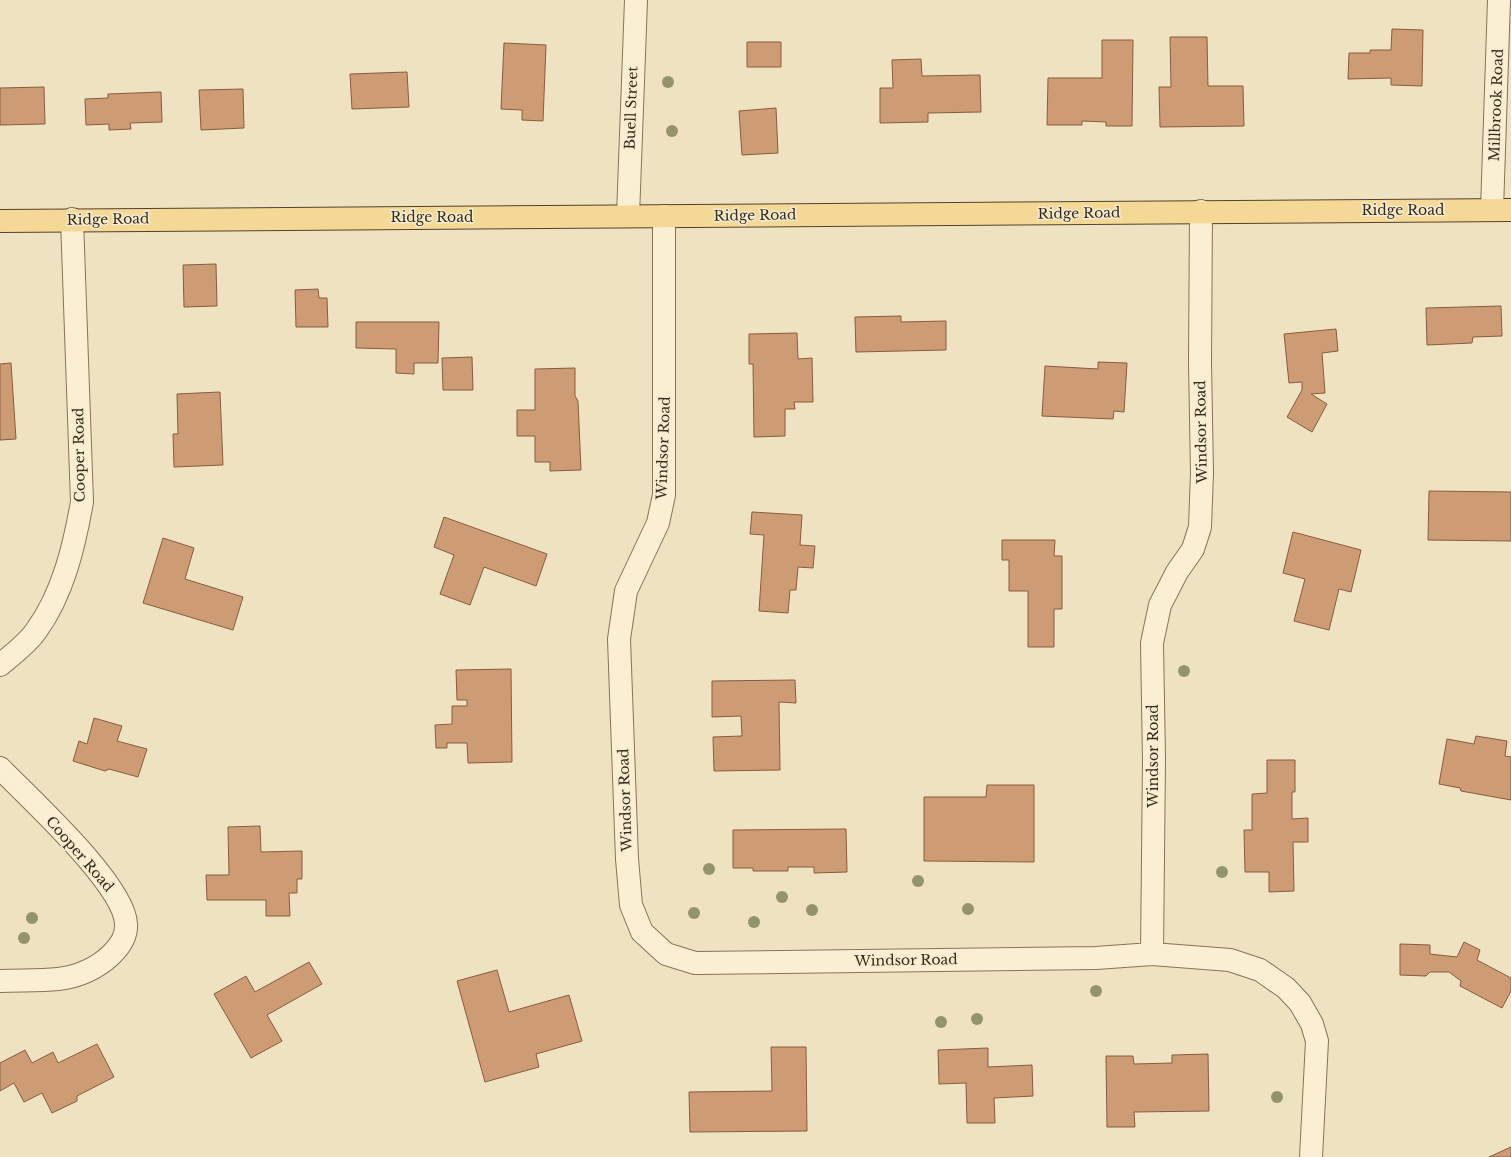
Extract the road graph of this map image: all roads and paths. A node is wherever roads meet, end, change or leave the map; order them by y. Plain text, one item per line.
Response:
1 (636, 0) edge
2 (1499, 0) edge
3 (1502, 210) edge
4 (1201, 211) junction
5 (628, 216) junction
6 (664, 216) junction
7 (72, 219) junction
8 (0, 221) edge
9 (0, 665) edge
10 (0, 768) edge
11 (1152, 954) junction
12 (0, 981) edge
13 (1311, 1157) edge

1 - 5 street, Buell Street
2 - 3 street, Millbrook Road
3 - 4 main road, Ridge Road
4 - 6 main road, Ridge Road
4 - 11 street, Windsor Road
5 - 6 main road, Ridge Road
5 - 7 main road, Ridge Road
6 - 11 street, Windsor Road
7 - 8 main road, Ridge Road
7 - 9 street, Cooper Road
10 - 12 street, Cooper Road
11 - 13 street

